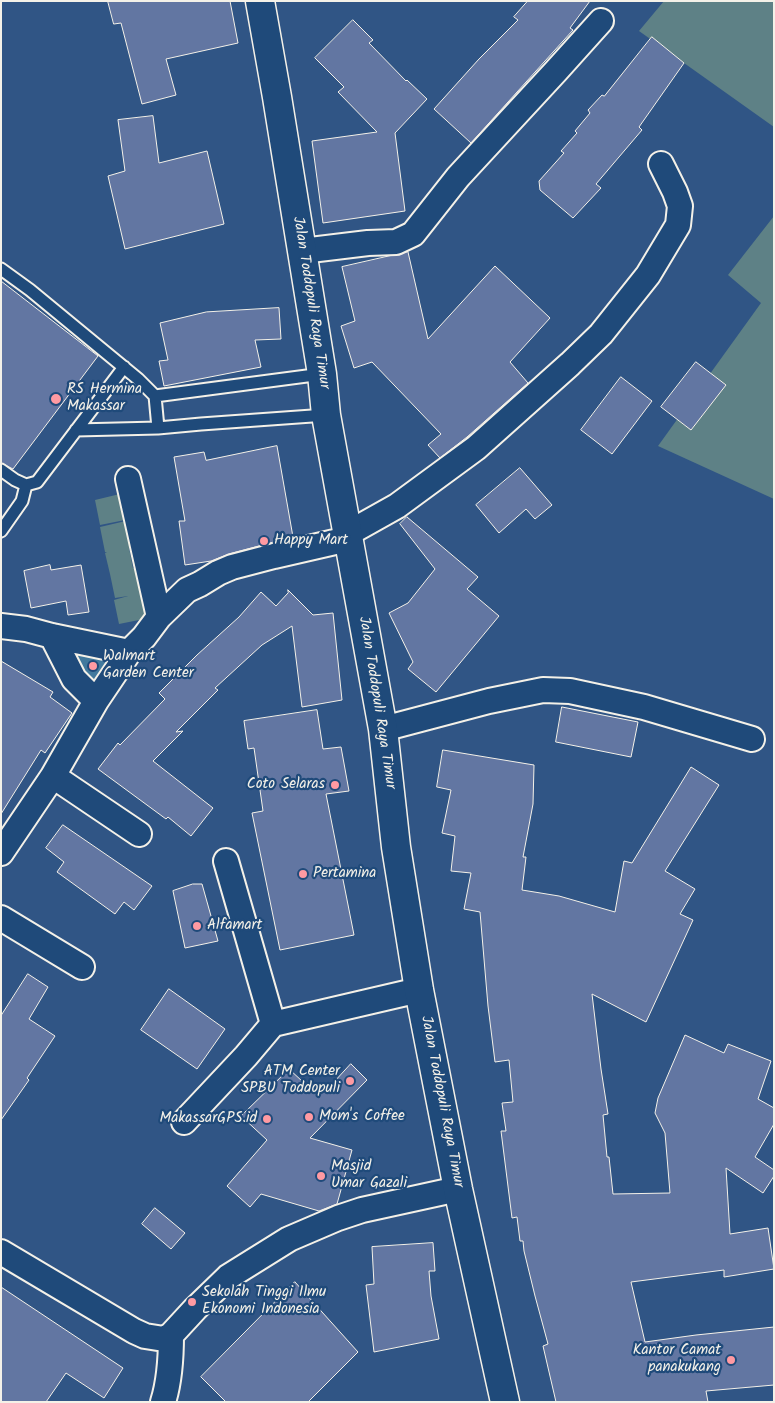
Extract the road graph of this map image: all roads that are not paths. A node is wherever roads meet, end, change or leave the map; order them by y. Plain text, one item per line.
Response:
1 (260, 1) edge
2 (601, 21) dead end
3 (661, 164) dead end
4 (302, 251) junction
5 (1, 269) edge
6 (124, 366) junction
7 (322, 374) junction
8 (154, 396) junction
9 (326, 415) junction
10 (158, 428) junction
11 (76, 430) junction
12 (1, 470) edge
13 (128, 479) dead end
14 (26, 485) junction
15 (1, 531) edge
16 (348, 536) junction
17 (147, 564) junction
18 (191, 587) junction
19 (159, 617) junction
20 (1, 626) edge
21 (52, 636) junction
22 (129, 652) junction
23 (96, 701) junction
24 (383, 729) junction
25 (752, 739) dead end
26 (53, 776) junction
27 (139, 834) dead end
28 (1, 853) edge
29 (226, 861) dead end
30 (1, 918) edge
31 (82, 967) dead end
32 (419, 990) junction
33 (273, 1024) junction
34 (184, 1122) dead end
35 (458, 1189) junction
36 (1, 1252) edge
37 (171, 1335) junction
38 (163, 1402) edge
39 (505, 1402) edge

1 - 4 main road, Jalan Toddopuli Raya Timur
2 - 4 street
3 - 16 street
4 - 7 main road, Jalan Toddopuli Raya Timur
5 - 6 lane
6 - 8 lane
6 - 11 lane
7 - 8 lane
7 - 9 main road, Jalan Toddopuli Raya Timur
8 - 10 lane
9 - 10 lane
9 - 16 main road, Jalan Toddopuli Raya Timur
10 - 11 lane
11 - 14 lane
12 - 14 lane
13 - 17 street
14 - 15 lane
16 - 18 street
16 - 24 main road, Jalan Toddopuli Raya Timur
17 - 18 street
17 - 19 street
18 - 19 street
19 - 22 street
20 - 21 street
21 - 22 street
21 - 23 street
22 - 23 street
23 - 26 street
24 - 25 street
24 - 32 main road, Jalan Toddopuli Raya Timur
26 - 27 street
26 - 28 street
29 - 33 street
30 - 31 street
32 - 33 street
32 - 35 main road, Jalan Toddopuli Raya Timur
33 - 34 street
35 - 37 street
35 - 39 main road, Jalan Toddopuli Raya Timur
36 - 37 street
37 - 38 street

